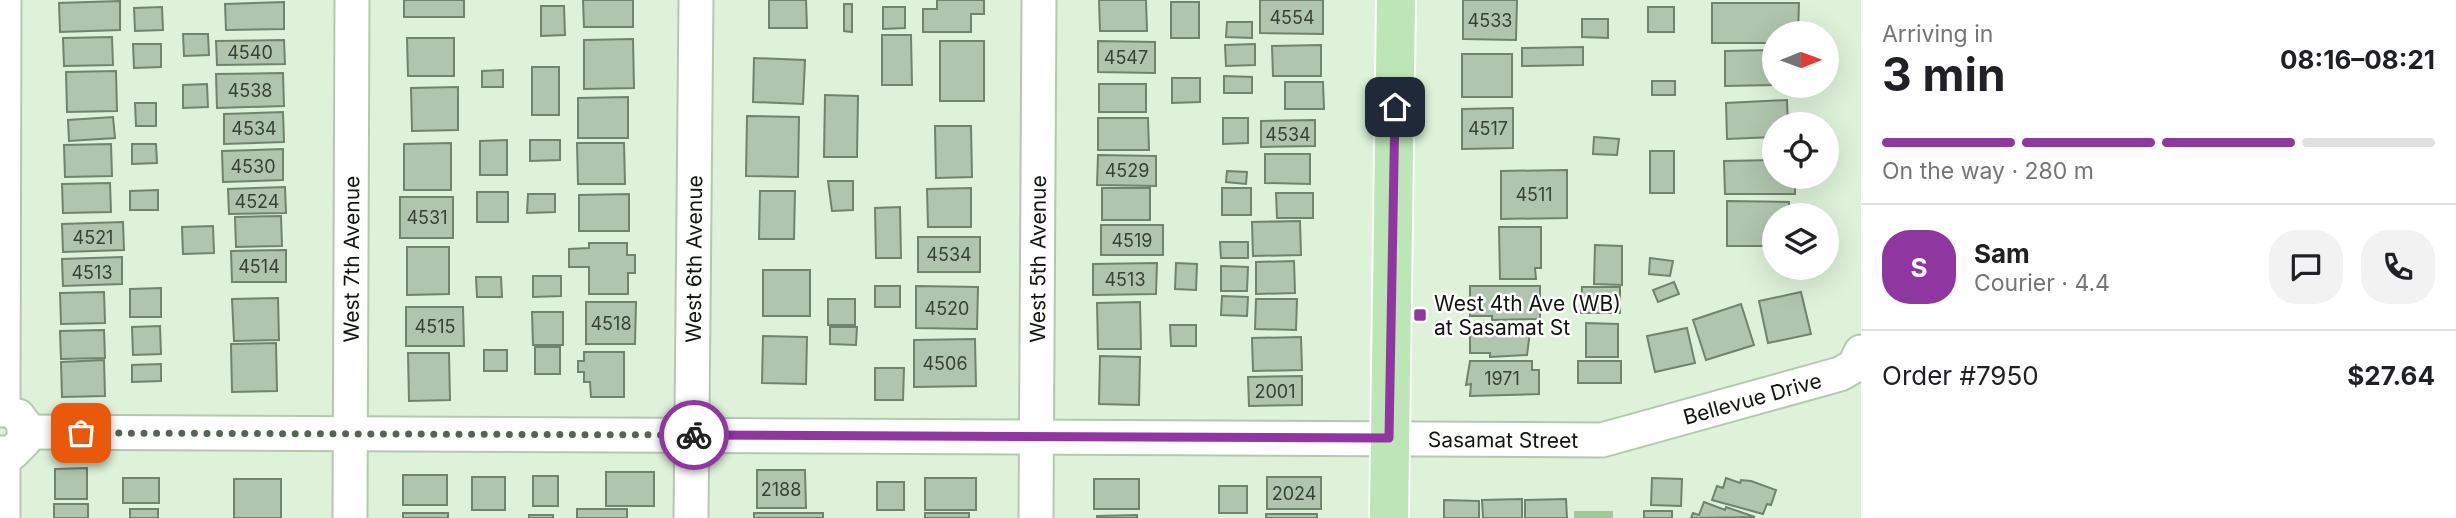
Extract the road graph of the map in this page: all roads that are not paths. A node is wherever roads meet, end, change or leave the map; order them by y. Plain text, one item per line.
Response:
1 (4, 0) edge
2 (352, 0) edge
3 (696, 0) edge
4 (1039, 0) edge
5 (1396, 0) edge
6 (1861, 352) edge
7 (6, 432) edge
8 (1635, 432) joint
9 (350, 434) junction
10 (692, 435) junction
11 (1036, 437) junction
12 (1389, 438) junction
13 (3, 518) edge
14 (349, 518) edge
15 (691, 518) edge
16 (1036, 518) edge
17 (1389, 518) edge

1 - 7 street
2 - 9 street, West 7th Avenue
3 - 10 street, West 6th Avenue
4 - 11 street, West 5th Avenue
5 - 12 main road
6 - 8 street, Bellevue Drive
7 - 9 street, Sasamat Street
7 - 13 street
8 - 12 street, Sasamat Street
9 - 10 street, Sasamat Street
9 - 14 street, West 7th Avenue
10 - 11 street, Sasamat Street
10 - 15 street, West 6th Avenue
11 - 12 street, Sasamat Street
11 - 16 street, West 5th Avenue
12 - 17 main road

